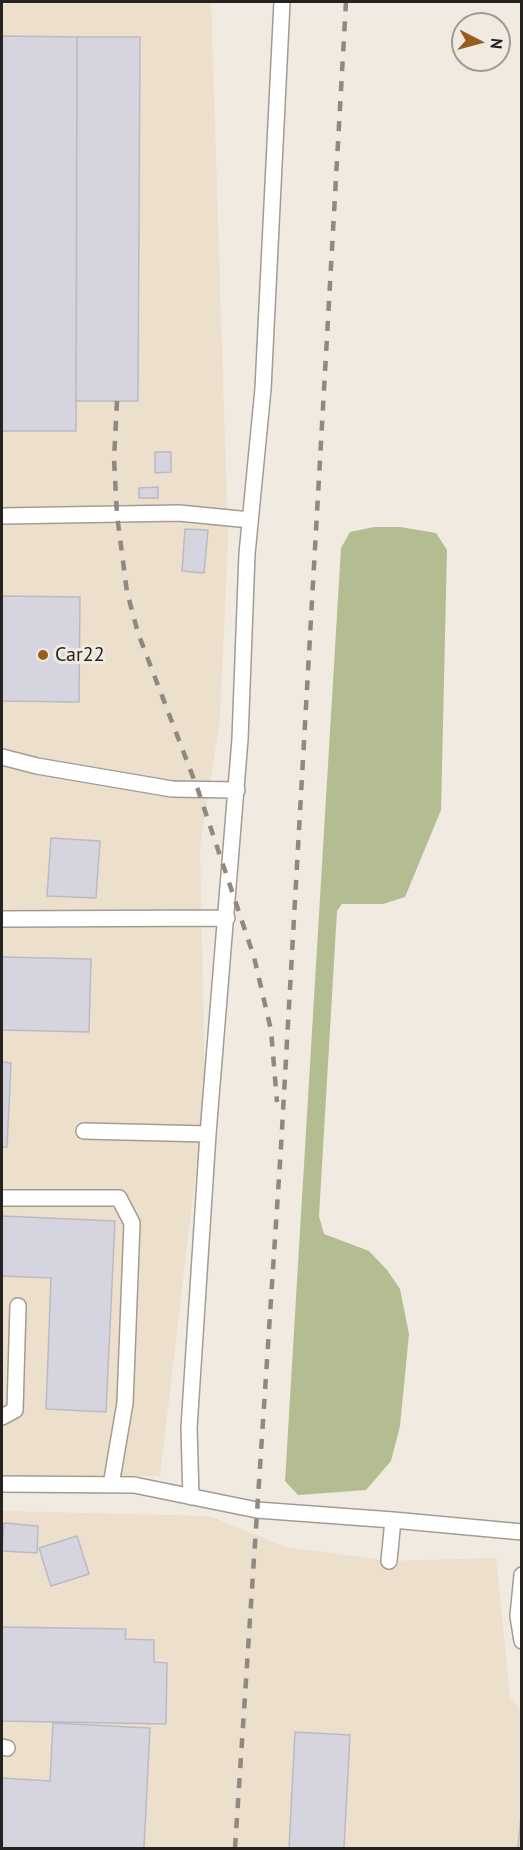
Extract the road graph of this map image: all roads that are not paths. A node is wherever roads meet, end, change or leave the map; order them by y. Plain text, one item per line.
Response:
1 (282, 2) edge
2 (2, 516) edge
3 (250, 520) junction
4 (2, 757) edge
5 (237, 790) junction
6 (227, 918) junction
7 (2, 919) edge
8 (84, 1131) dead end
9 (208, 1134) junction
10 (2, 1197) edge
11 (18, 1306) dead end
12 (2, 1417) edge
13 (2, 1484) edge
14 (111, 1485) junction
15 (191, 1497) junction
16 (393, 1520) junction
17 (522, 1532) edge
18 (389, 1561) dead end
19 (522, 1575) edge
20 (522, 1641) edge

1 - 3 lane
2 - 3 lane
3 - 5 lane
4 - 5 lane
5 - 6 lane
6 - 7 lane
6 - 9 lane
8 - 9 lane
9 - 15 lane
10 - 14 lane
11 - 12 lane
13 - 14 lane
14 - 15 lane
15 - 16 lane
16 - 17 lane
16 - 18 lane
19 - 20 lane

